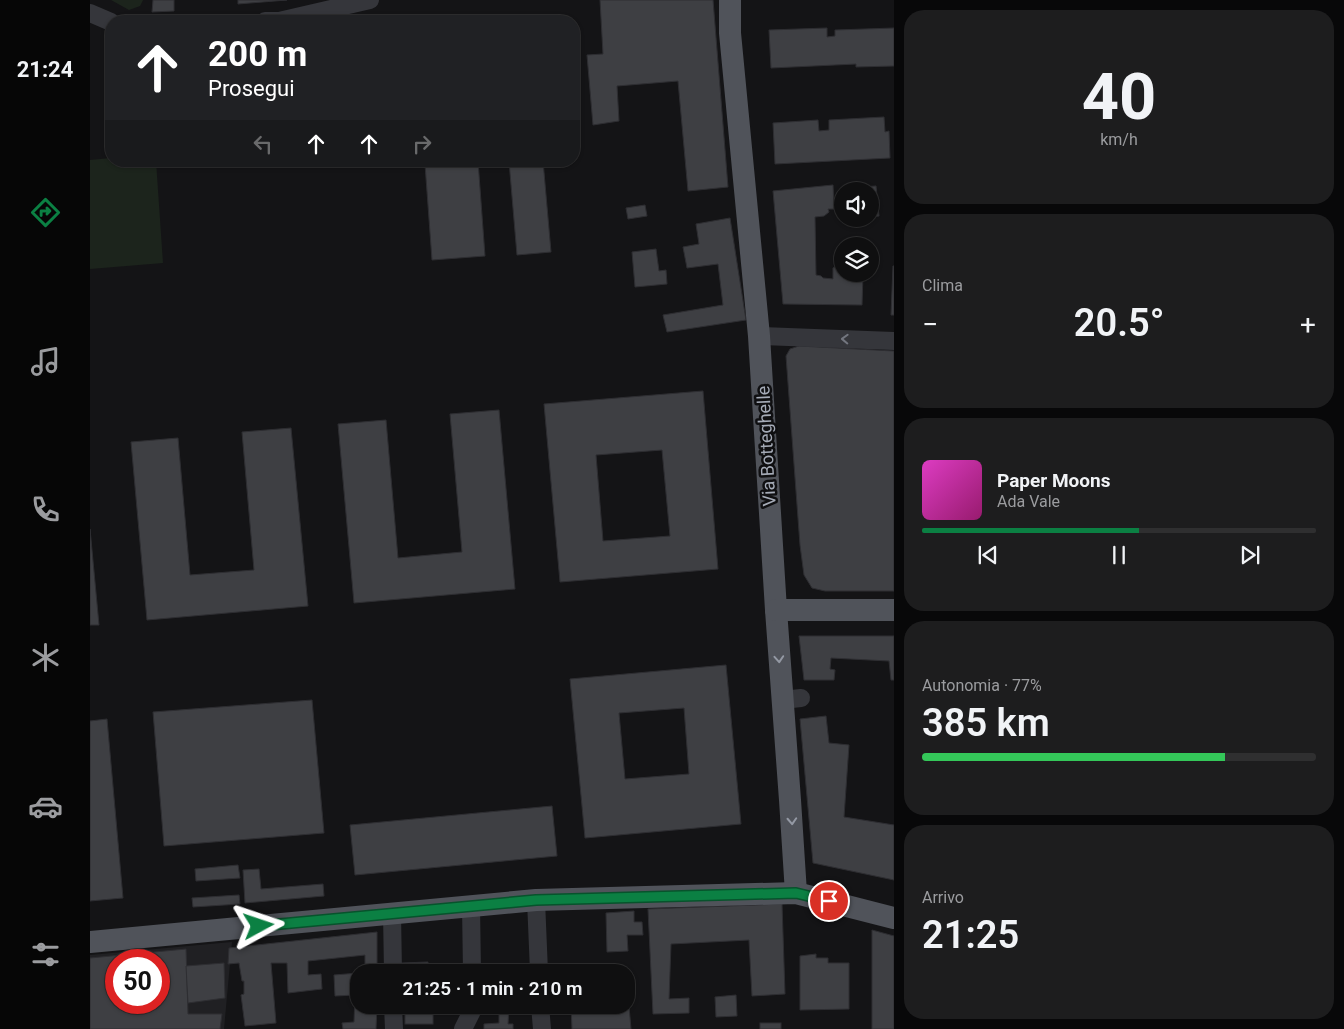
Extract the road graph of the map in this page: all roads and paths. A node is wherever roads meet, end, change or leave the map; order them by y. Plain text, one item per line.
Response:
1 (370, 0) edge
2 (730, 0) edge
3 (90, 13) edge
4 (305, 15) edge
5 (105, 19) edge
6 (759, 336) junction
7 (894, 341) edge
8 (776, 610) junction
9 (894, 610) edge
10 (796, 893) junction
11 (536, 900) junction
12 (471, 906) junction
13 (392, 913) junction
14 (894, 918) edge
15 (90, 942) edge
16 (393, 964) edge
17 (472, 964) edge
18 (538, 964) edge
19 (393, 1014) edge
20 (470, 1014) edge
21 (541, 1014) edge
22 (394, 1029) edge
23 (463, 1029) edge
24 (542, 1029) edge

1 - 4 street
2 - 6 main road, Via Botteghelle
3 - 5 street
7 -> 6 street
6 - 8 main road, Via Botteghelle
8 - 9 main road
8 -> 10 main road, Via Botteghelle
10 - 11 main road
10 - 14 main road
11 - 12 main road
11 - 18 street
12 - 13 main road
12 - 17 street
13 - 15 main road
13 - 16 street
19 - 22 street
20 - 23 street
21 - 24 street

